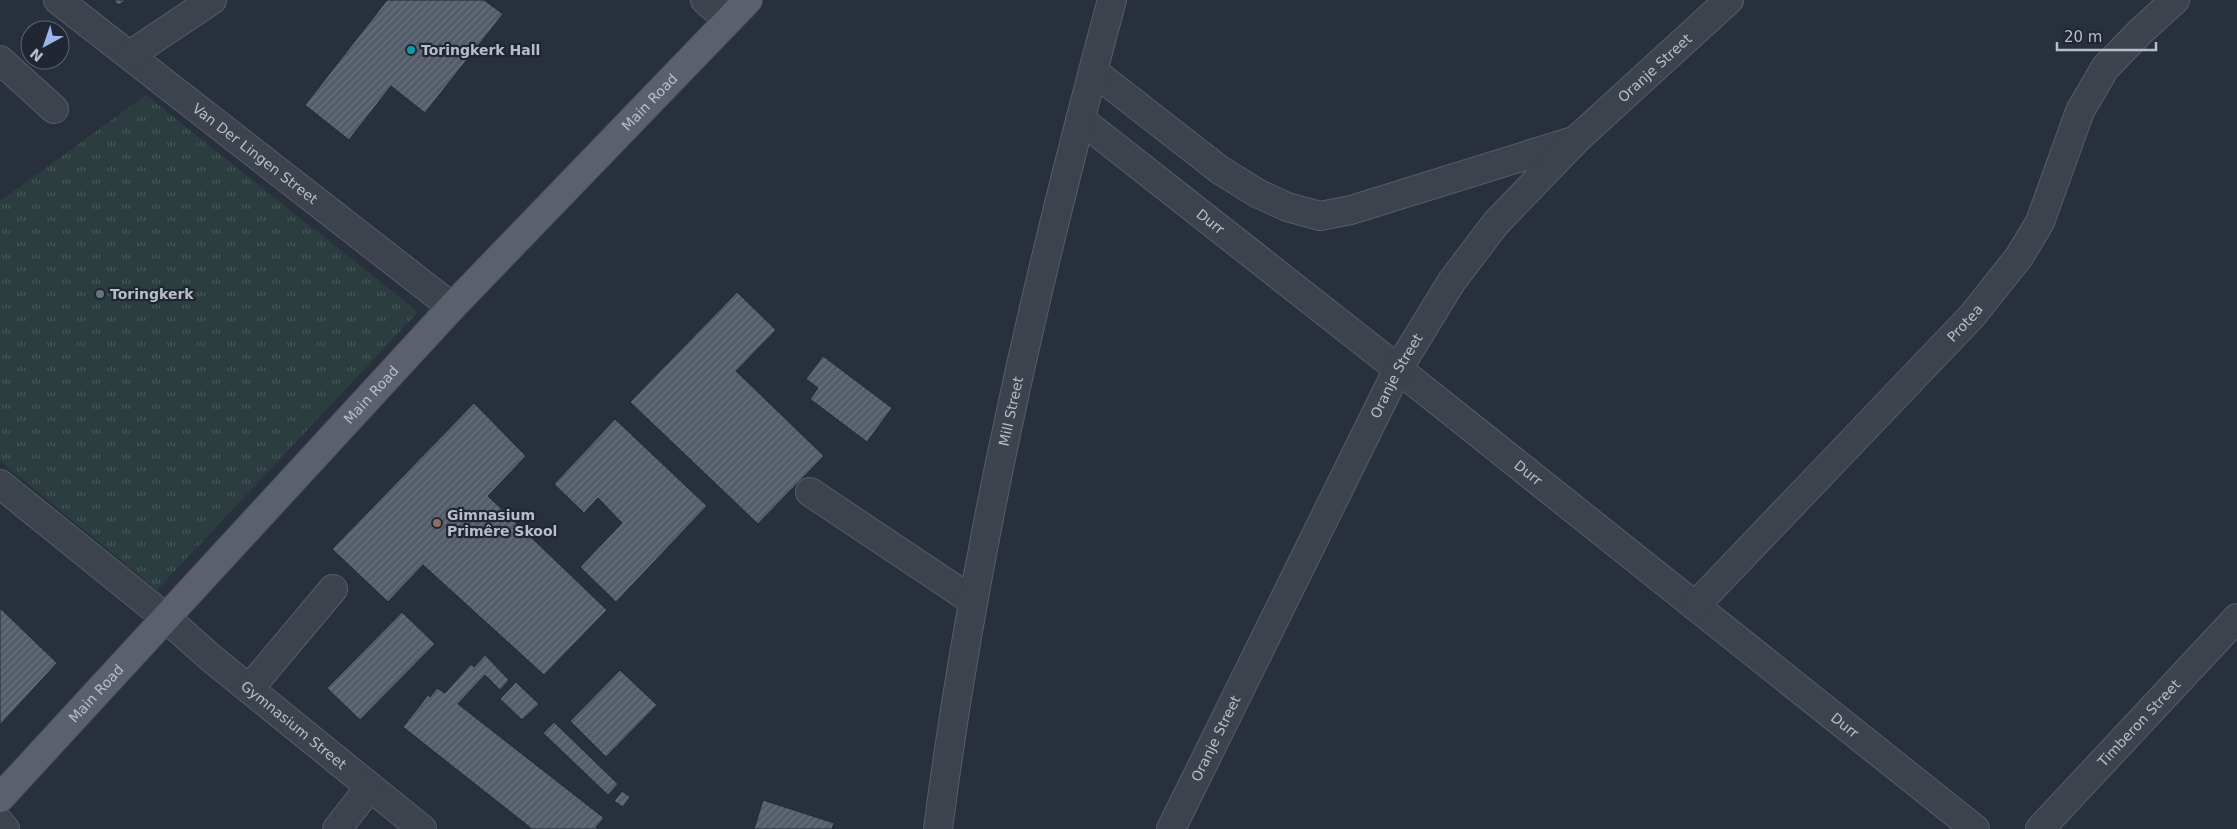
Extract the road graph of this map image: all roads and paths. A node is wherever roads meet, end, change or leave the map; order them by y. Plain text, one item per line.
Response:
1 (58, 0) edge
2 (212, 0) edge
3 (705, 0) edge
4 (748, 0) edge
5 (1112, 0) edge
6 (1728, 0) edge
7 (2175, 0) edge
8 (728, 20) junction
9 (130, 55) junction
10 (0, 60) edge
11 (1093, 71) junction
12 (54, 109) dead end
13 (1080, 119) junction
14 (1577, 140) junction
15 (452, 307) junction
16 (1398, 369) junction
17 (0, 484) edge
18 (810, 492) dead end
19 (333, 589) dead end
20 (973, 601) junction
21 (1695, 606) junction
22 (166, 618) junction
23 (2237, 618) edge
24 (249, 689) junction
25 (370, 787) junction
26 (0, 798) edge
27 (0, 823) edge
28 (6, 829) edge
29 (336, 829) edge
30 (422, 829) edge
31 (938, 829) edge
32 (1171, 829) edge
33 (1976, 829) edge
34 (2040, 829) edge

1 - 9 street, Van Der Lingen Street
2 - 9 street
3 - 8 street
4 - 8 main road, Main Road
5 - 11 street, Mill Street
6 - 14 street, Oranje Street
7 - 21 street, Protea
8 - 15 main road, Main Road
9 - 15 street, Van Der Lingen Street
10 - 12 street
11 - 13 street, Mill Street
11 - 14 street
13 - 16 street, Durr
13 - 20 street, Mill Street
14 - 16 street, Oranje Street
15 - 22 main road, Main Road
16 - 21 street, Durr
16 - 32 street, Oranje Street
17 - 22 street, Gymnasium Street
18 - 20 street
19 - 24 street
20 - 31 street, Mill Street
21 - 33 street, Durr
22 - 24 street, Gymnasium Street
22 - 26 main road, Main Road
23 - 34 street, Timberon Street
24 - 25 street, Gymnasium Street
25 - 29 street
25 - 30 street, Gymnasium Street
27 - 28 street

